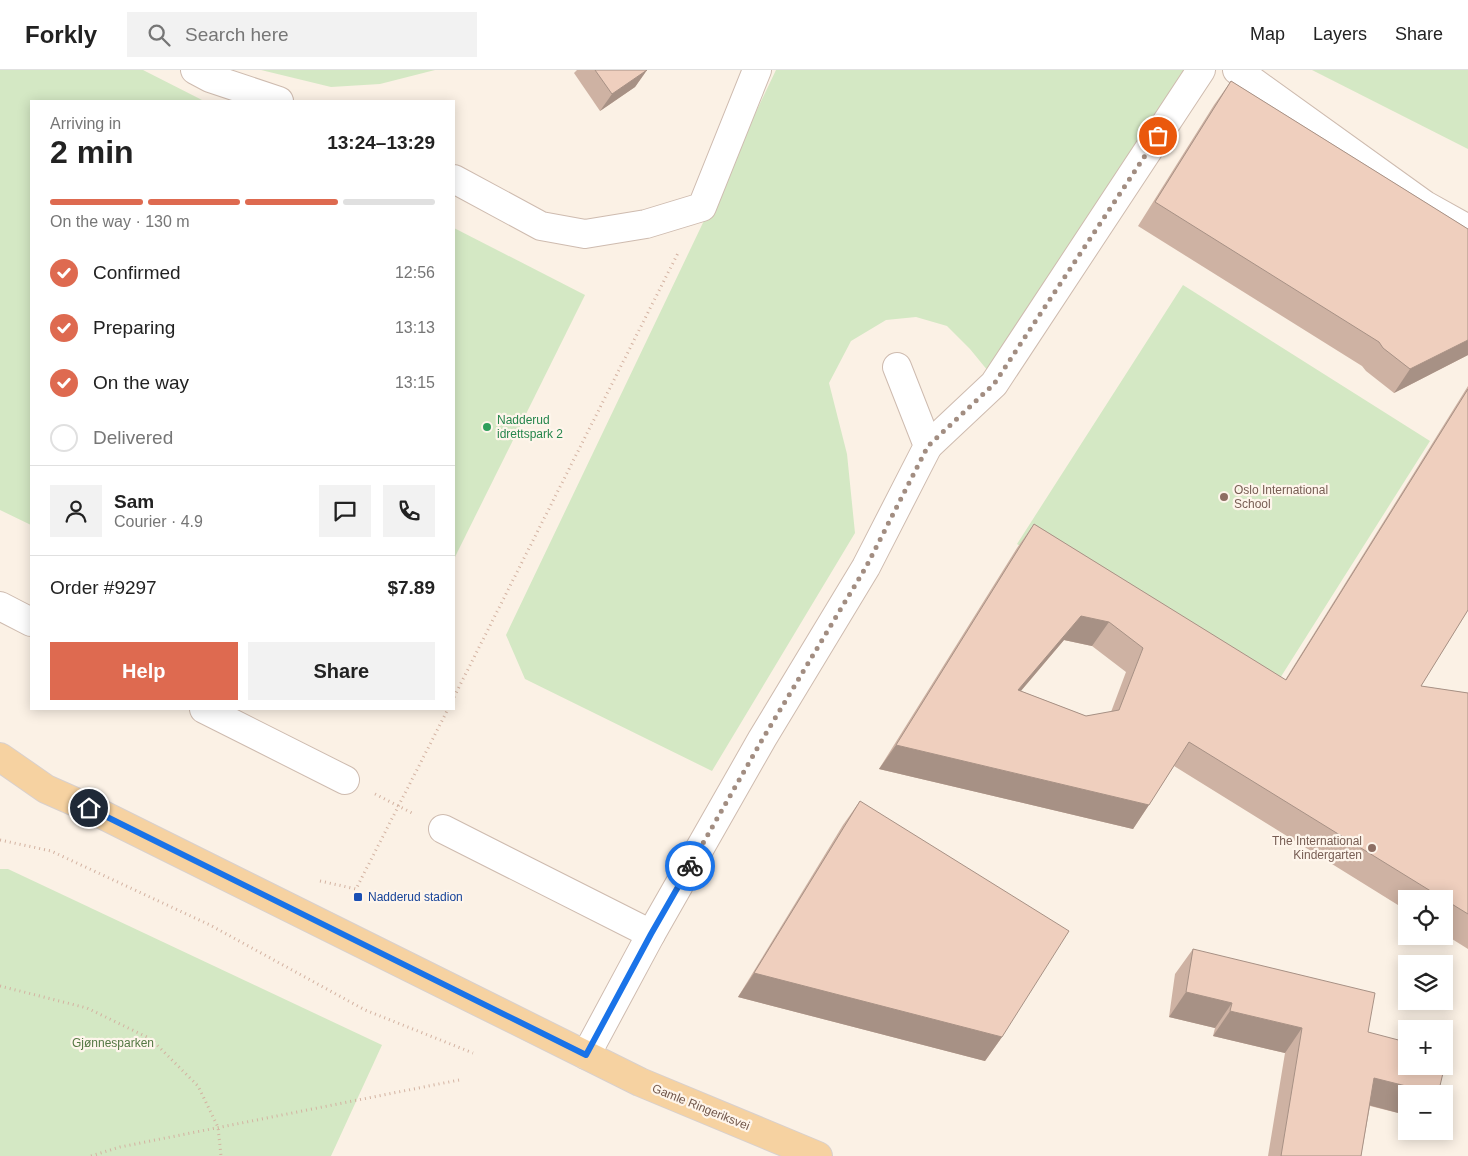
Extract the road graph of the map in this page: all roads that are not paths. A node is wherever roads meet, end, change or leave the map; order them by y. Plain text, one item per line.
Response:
1 (195, 70) edge
2 (757, 70) edge
3 (1202, 70) edge
4 (1237, 70) edge
5 (276, 100) edge
6 (455, 180) edge
7 (1468, 229) edge
8 (897, 367) dead end
9 (928, 446) junction
10 (0, 606) edge
11 (30, 621) edge
12 (206, 710) edge
13 (0, 757) edge
14 (345, 780) road end
15 (0, 782) edge
16 (46, 789) junction
17 (443, 829) road end
18 (651, 934) junction
19 (586, 1055) junction
20 (818, 1156) edge

1 - 5 lane
2 - 6 lane
3 - 9 lane
4 - 7 lane
8 - 9 lane
9 - 18 lane
10 - 11 lane
12 - 14 lane
13 - 16 main road, Gamle Ringeriksvei
15 - 16 main road, Gamle Ringeriksvei
16 - 19 main road, Gamle Ringeriksvei
17 - 18 lane
18 - 19 lane
19 - 20 main road, Gamle Ringeriksvei

